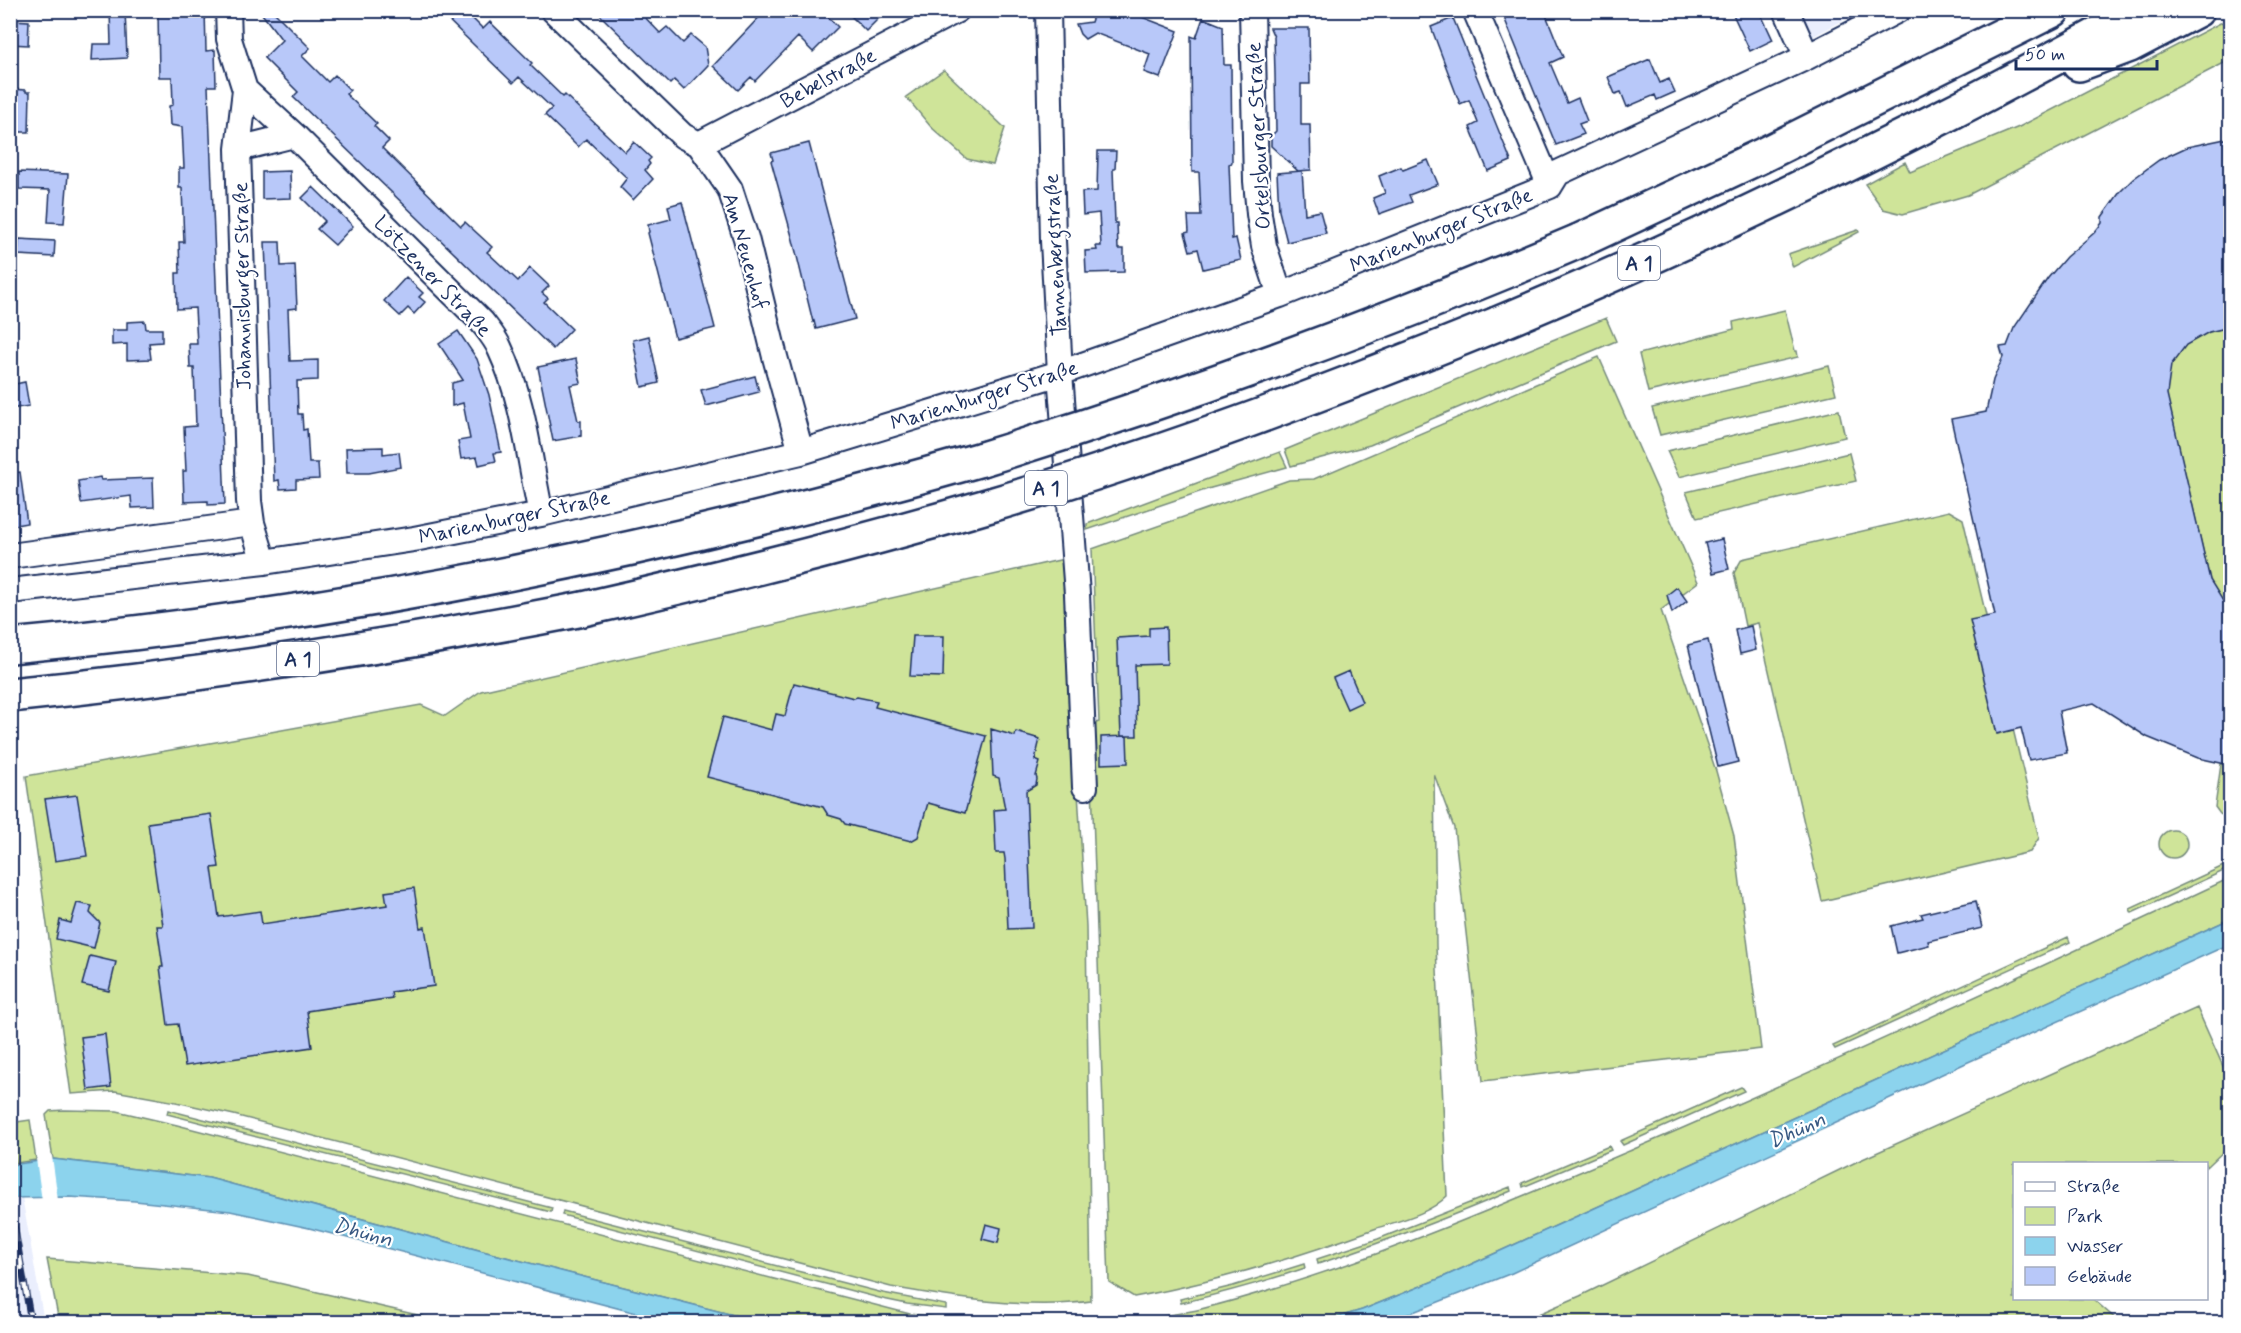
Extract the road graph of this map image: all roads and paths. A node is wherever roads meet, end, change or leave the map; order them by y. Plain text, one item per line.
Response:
1 (228, 10) edge
2 (553, 10) edge
3 (957, 10) edge
4 (1048, 10) edge
5 (1252, 10) edge
6 (1475, 10) edge
7 (1786, 10) edge
8 (1898, 10) edge
9 (2143, 10) edge
10 (2197, 10) edge
11 (2043, 15) edge
12 (1807, 57) junction
13 (244, 90) junction
14 (1951, 113) junction
15 (294, 135) junction
16 (699, 144) junction
17 (238, 149) junction
18 (1550, 186) junction
19 (1280, 295) junction
20 (1060, 373) junction
21 (801, 452) junction
22 (541, 514) junction
23 (252, 524) junction
24 (10, 556) edge
25 (264, 562) junction
26 (10, 591) edge
27 (10, 646) edge
28 (10, 695) edge
29 (1085, 787) dead end

1 - 13 street, Johannisburger Straße
2 - 16 street, Am Neuenhof
3 - 16 street, Bebelstraße
4 - 20 street, Tannenbergstraße
5 - 19 street, Ortelsburger Straße
6 - 18 street
7 - 12 street
8 - 12 street, Marienburger Straße
9 - 14 highway, A 1
10 - 14 highway
11 - 27 highway, A 1, bridge
12 - 18 street, Marienburger Straße
13 - 15 street, Lötzener Straße
13 - 17 street, Johannisburger Straße
14 - 28 highway, A 1, bridge
15 - 17 street
15 - 22 street, Lötzener Straße
16 - 21 street, Am Neuenhof
17 - 23 street, Johannisburger Straße
18 - 19 street, Marienburger Straße
19 - 20 street, Marienburger Straße
20 - 21 street, Marienburger Straße
20 - 29 street, Tannenbergstraße
21 - 22 street, Marienburger Straße
22 - 25 street, Marienburger Straße
23 - 24 street
23 - 25 street, Johannisburger Straße
25 - 26 street, Marienburger Straße

